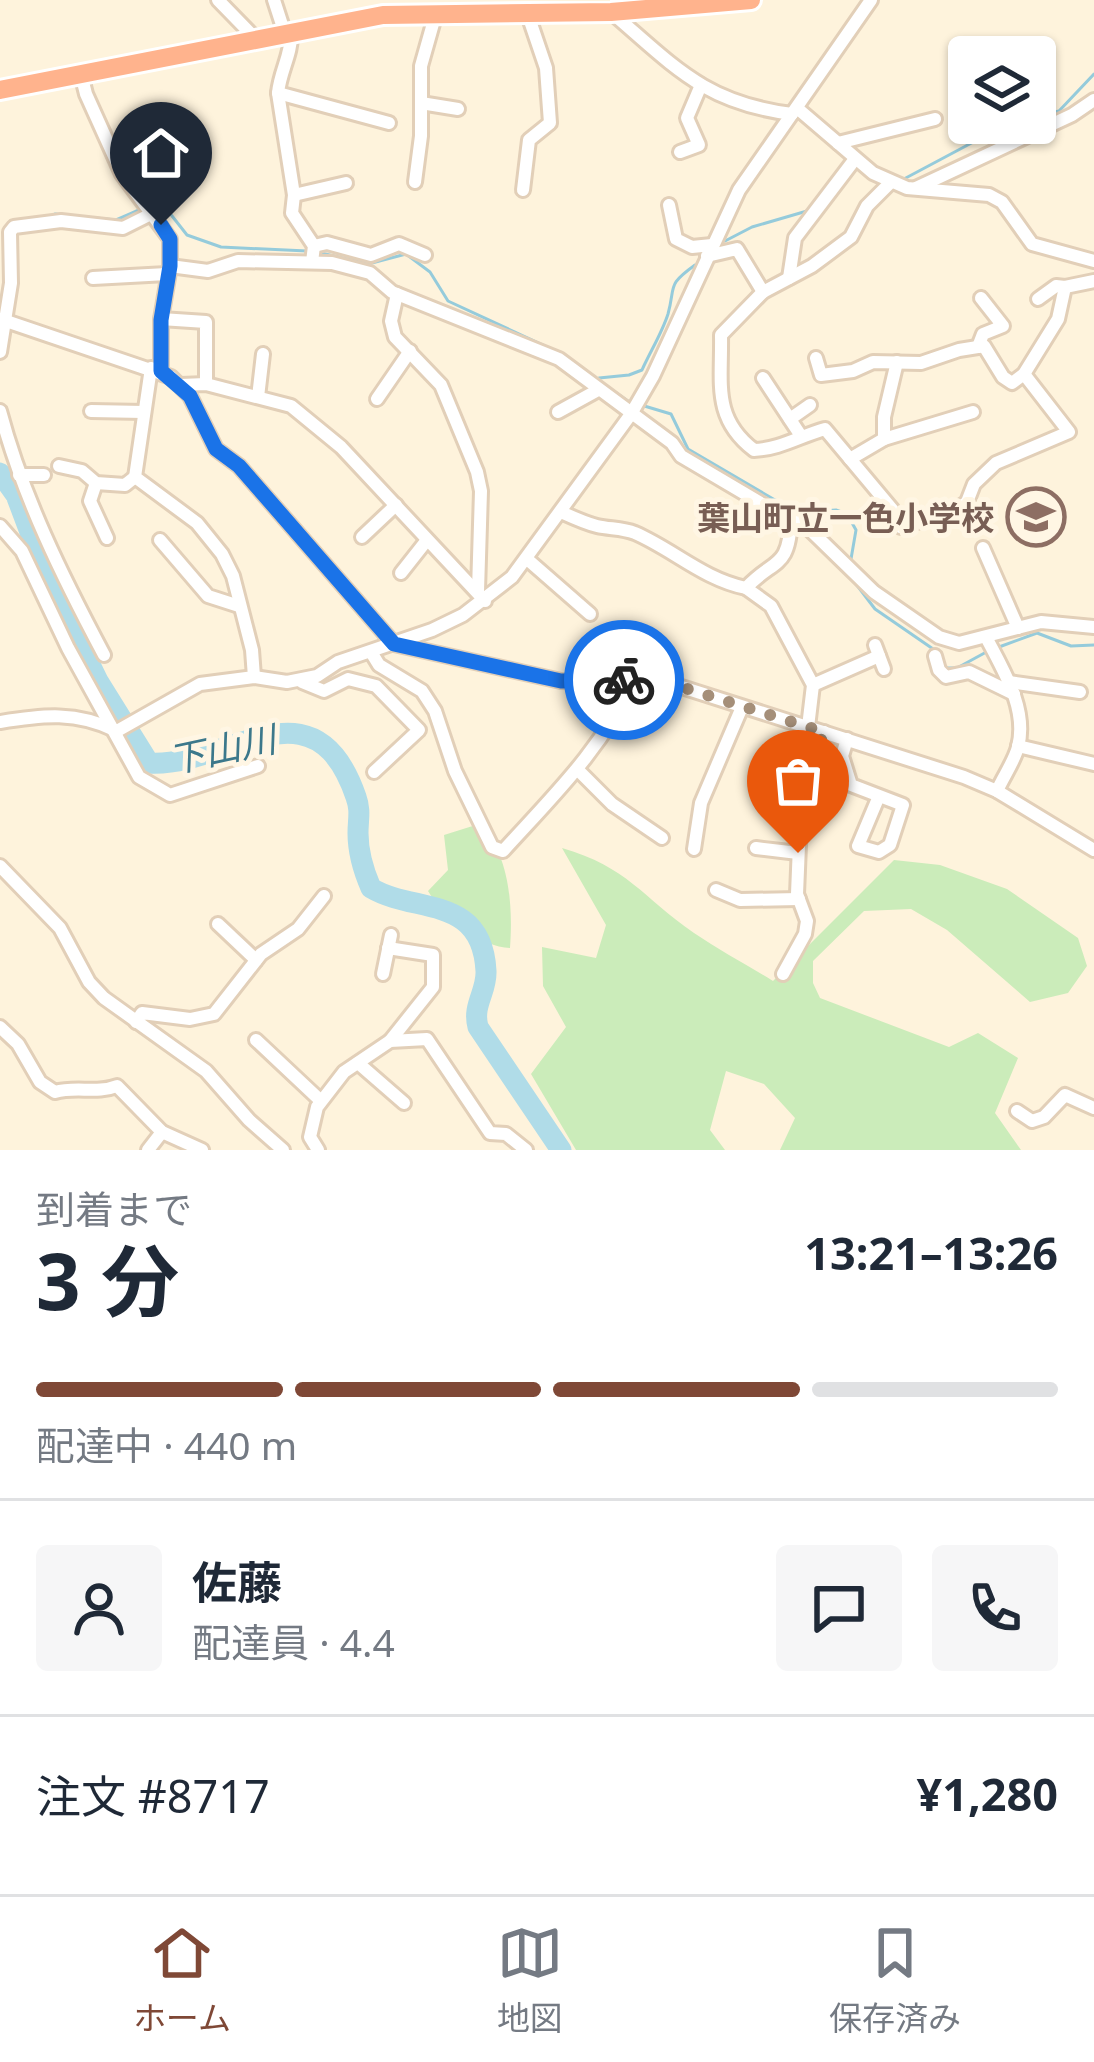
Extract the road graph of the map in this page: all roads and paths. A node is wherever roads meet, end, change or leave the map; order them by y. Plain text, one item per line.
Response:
1 (218, 0) edge
2 (274, 0) edge
3 (752, 0) edge
4 (871, 0) edge
5 (601, 8) edge
6 (527, 12) junction
7 (436, 13) junction
8 (288, 33) junction
9 (257, 40) junction
10 (81, 74) junction
11 (701, 85) junction
12 (0, 90) edge
13 (278, 93) junction
14 (1094, 100) edge
15 (421, 103) junction
16 (458, 109) dead end
17 (795, 111) junction
18 (935, 119) dead end
19 (388, 123) dead end
20 (838, 143) junction
21 (680, 152) dead end
22 (855, 159) junction
23 (415, 182) dead end
24 (891, 182) junction
25 (346, 183) dead end
26 (915, 189) junction
27 (523, 190) dead end
28 (294, 194) junction
29 (669, 205) dead end
30 (147, 209) junction
31 (710, 250) junction
32 (313, 253) junction
33 (425, 254) dead end
34 (1094, 261) edge
35 (169, 270) junction
36 (93, 278) dead end
37 (789, 278) junction
38 (1094, 281) edge
39 (1065, 287) junction
40 (763, 292) junction
41 (397, 294) junction
42 (981, 298) dead end
43 (1038, 299) dead end
44 (2, 320) edge
45 (161, 320) junction
46 (978, 346) junction
47 (410, 351) junction
48 (0, 352) edge
49 (263, 354) dead end
50 (815, 358) dead end
51 (897, 362) junction
52 (156, 369) junction
53 (1024, 374) junction
54 (763, 378) dead end
55 (206, 384) junction
56 (181, 385) junction
57 (598, 390) junction
58 (258, 397) junction
59 (376, 399) dead end
60 (810, 405) dead end
61 (634, 409) junction
62 (0, 411) edge
63 (91, 411) dead end
64 (143, 412) junction
65 (558, 412) dead end
66 (973, 412) dead end
67 (790, 419) junction
68 (801, 436) junction
69 (884, 439) junction
70 (850, 459) junction
71 (59, 466) dead end
72 (44, 475) dead end
73 (20, 476) junction
74 (135, 477) junction
75 (96, 483) junction
76 (396, 505) junction
77 (561, 512) junction
78 (791, 519) junction
79 (0, 526) edge
80 (362, 537) dead end
81 (107, 538) dead end
82 (160, 540) dead end
83 (427, 540) junction
84 (983, 548) dead end
85 (527, 559) junction
86 (401, 573) dead end
87 (746, 588) junction
88 (482, 597) junction
89 (239, 606) junction
90 (590, 614) dead end
91 (1094, 627) edge
92 (1018, 628) junction
93 (394, 644) junction
94 (990, 645) junction
95 (371, 652) junction
96 (104, 655) dead end
97 (879, 656) dead end
98 (935, 656) dead end
99 (254, 677) junction
100 (633, 680) junction
101 (301, 681) junction
102 (812, 685) junction
103 (1011, 688) junction
104 (1080, 692) dead end
105 (742, 707) junction
106 (0, 722) edge
107 (808, 727) junction
108 (114, 729) junction
109 (824, 732) junction
110 (847, 739) junction
111 (1018, 746) junction
112 (1094, 764) edge
113 (258, 766) dead end
114 (578, 770) junction
115 (374, 772) dead end
116 (997, 791) junction
117 (879, 796) junction
118 (662, 838) dead end
119 (756, 848) dead end
120 (694, 849) dead end
121 (1094, 850) edge
122 (798, 853) junction
123 (2, 870) edge
124 (716, 890) dead end
125 (324, 896) dead end
126 (799, 899) junction
127 (218, 924) dead end
128 (256, 960) junction
129 (383, 974) dead end
130 (783, 974) dead end
131 (136, 1022) junction
132 (0, 1027) edge
133 (256, 1040) dead end
134 (390, 1041) junction
135 (358, 1063) junction
136 (321, 1101) junction
137 (404, 1103) dead end
138 (1094, 1108) edge
139 (1017, 1111) dead end
140 (162, 1132) junction
141 (148, 1150) edge
142 (202, 1150) edge
143 (283, 1150) edge
144 (318, 1150) edge
145 (526, 1150) edge

1 - 9 street
2 - 8 street
3 - 5 highway
4 - 17 street
5 - 6 highway
5 - 11 street
6 - 7 highway
6 - 27 street
7 - 8 highway
7 - 15 street
8 - 9 highway
8 - 13 street
9 - 10 highway
10 - 12 highway
10 - 30 street
11 - 17 street
11 - 21 street
13 - 19 street
13 - 28 street
14 - 26 street
15 - 16 street
15 - 23 street
17 - 20 street
17 - 31 street
18 - 20 street
20 - 22 street
22 - 24 street
22 - 37 street
24 - 26 street
24 - 37 street
25 - 28 street
26 - 34 street
28 - 32 street
29 - 31 street
30 - 35 street
30 - 44 street
31 - 40 street
31 - 61 street
32 - 33 street
32 - 35 street
32 - 41 street
35 - 36 street
35 - 45 street
37 - 40 street
38 - 39 street
39 - 43 street
39 - 53 street
40 - 68 street
41 - 47 street
41 - 57 street
42 - 46 street
44 - 48 street
44 - 52 street
45 - 52 street
45 - 55 street
46 - 51 street
46 - 53 street
47 - 59 street
47 - 88 street
49 - 58 street
50 - 51 street
51 - 69 street
52 - 56 street
52 - 64 street
53 - 70 street
54 - 67 street
55 - 56 street
55 - 58 street
56 - 93 street
57 - 61 street
57 - 65 street
58 - 76 street
60 - 67 street
61 - 77 street
61 - 78 street
62 - 73 street
63 - 64 street
64 - 74 street
66 - 69 street
67 - 68 street
68 - 70 street
69 - 70 street
71 - 75 street
72 - 73 street
73 - 96 street
74 - 75 street
74 - 89 street
75 - 81 street
76 - 80 street
76 - 83 street
77 - 85 street
77 - 87 street
78 - 87 street
78 - 94 street
79 - 108 street
82 - 89 street
83 - 86 street
83 - 88 street
84 - 92 street
85 - 88 street
85 - 90 street
87 - 102 street
88 - 93 street
89 - 99 street
91 - 92 street
92 - 94 street
93 - 95 street
93 - 100 street
94 - 103 street
95 - 101 street
95 - 114 street
97 - 102 street
98 - 103 street
99 - 101 street
99 - 108 street
100 - 105 street
100 - 114 street
101 - 115 street
102 - 107 street
103 - 104 street
103 - 111 street
105 - 107 street
105 - 120 street
106 - 108 street
107 - 109 street
108 - 113 street
109 - 110 street
109 - 122 street
110 - 116 street
110 - 117 street
111 - 112 street
111 - 116 street
114 - 118 street
116 - 121 street
117 - 117 street
119 - 122 street
122 - 126 street
123 - 131 street
124 - 126 street
125 - 128 street
126 - 130 street
127 - 128 street
128 - 131 street
129 - 134 street
131 - 143 street
132 - 140 street
133 - 136 street
134 - 135 street
134 - 145 street
135 - 136 street
135 - 137 street
136 - 144 street
138 - 139 street
140 - 141 street
140 - 142 street

